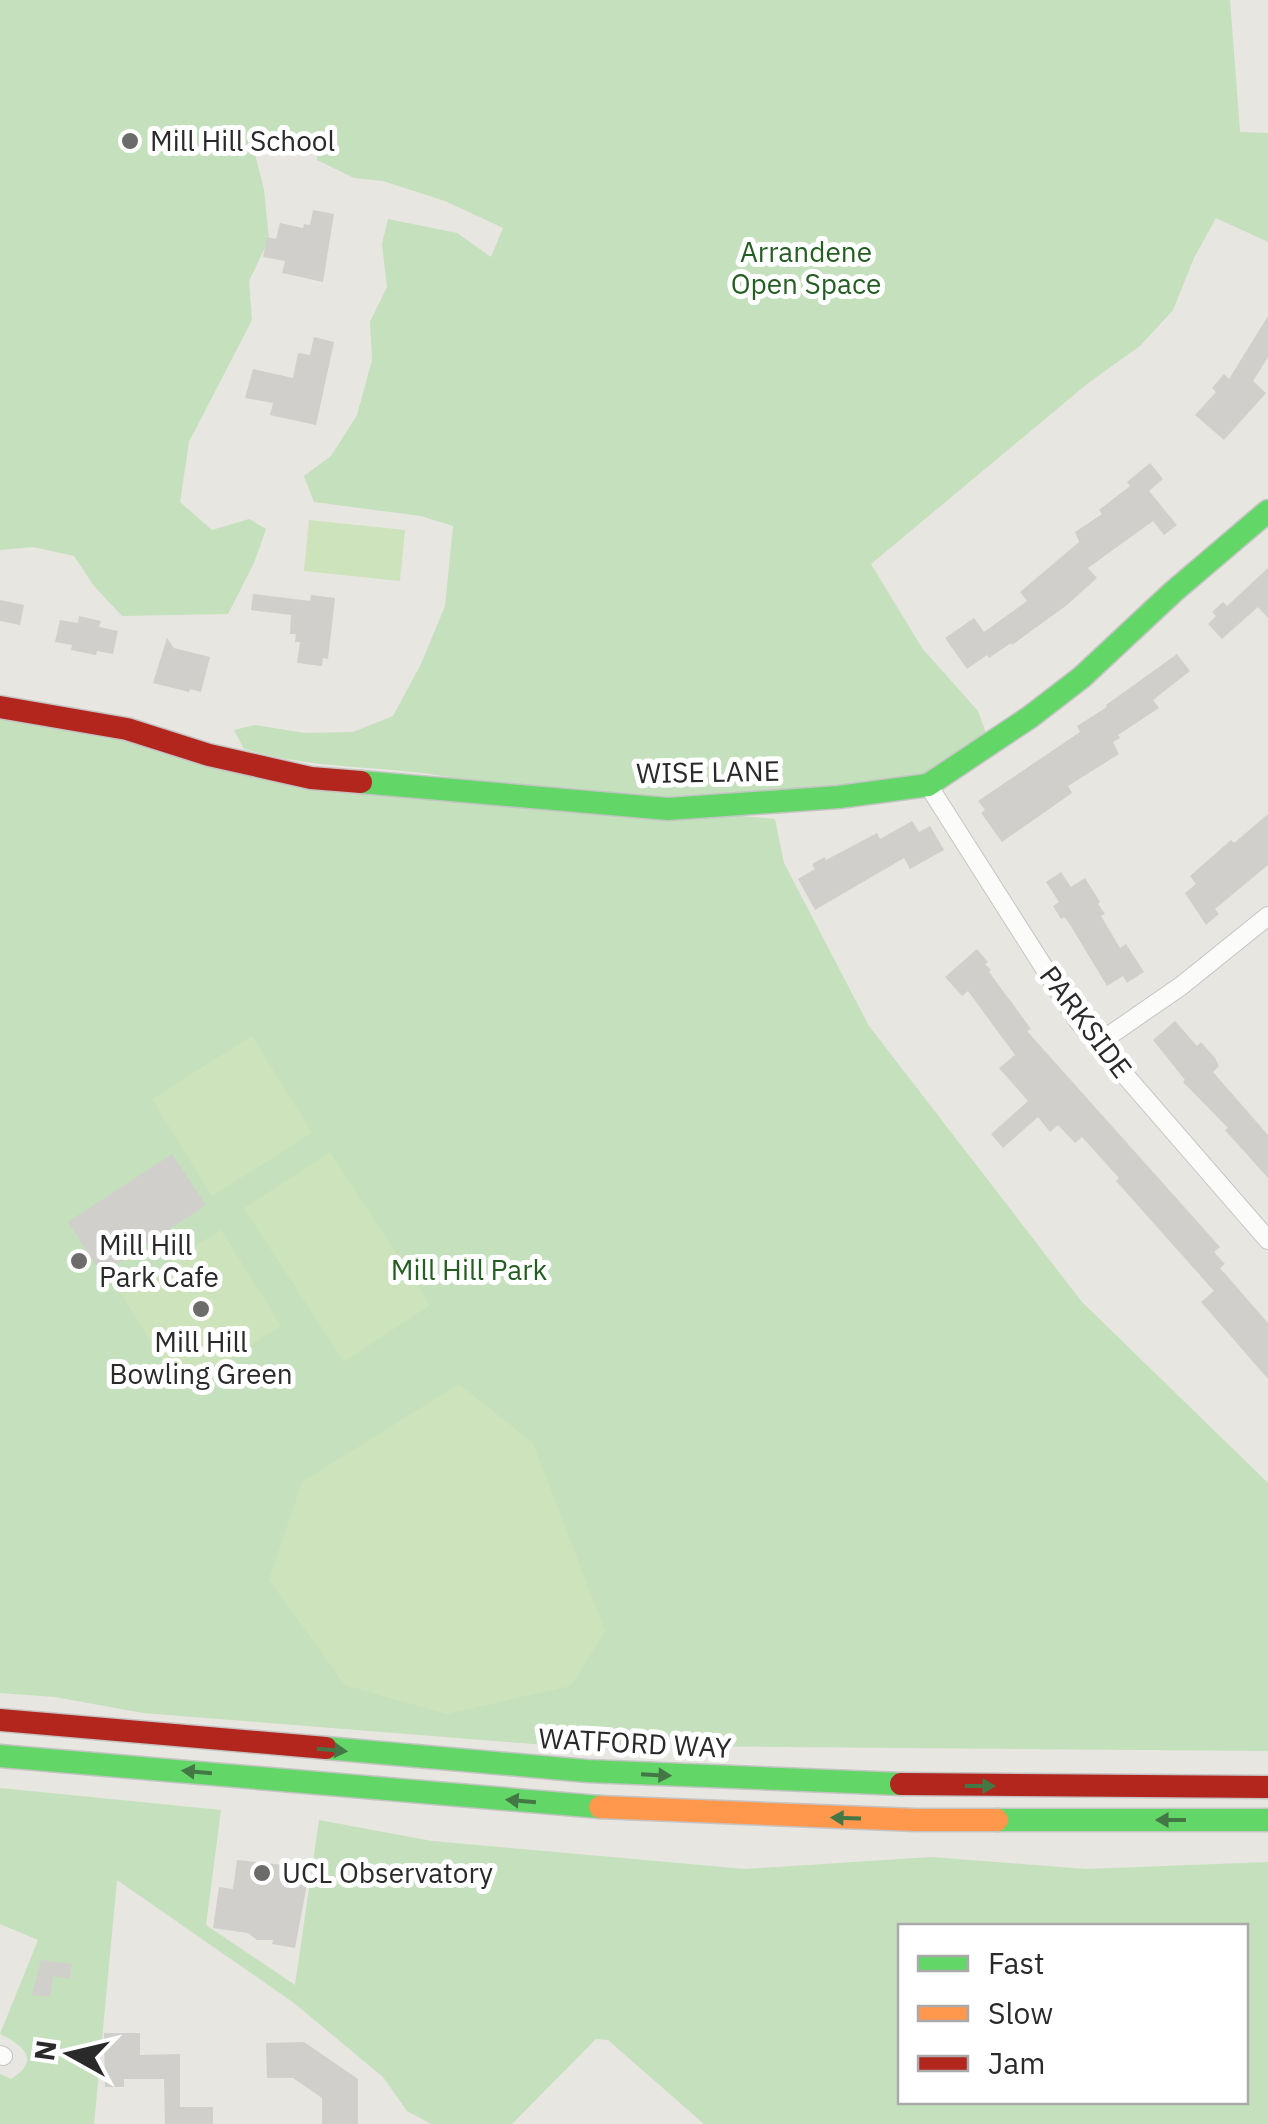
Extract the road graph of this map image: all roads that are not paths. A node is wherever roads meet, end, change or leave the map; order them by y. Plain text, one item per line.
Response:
1 (1268, 511) edge
2 (0, 706) edge
3 (928, 786) junction
4 (1268, 916) edge
5 (1097, 1044) junction
6 (1268, 1240) edge
7 (0, 1720) edge
8 (0, 1756) edge
9 (1268, 1787) edge
10 (1268, 1820) edge

1 - 3 main road, WISE LANE
2 - 3 main road, WISE LANE
3 - 5 street, PARKSIDE
4 - 5 street
5 - 6 street, PARKSIDE
7 -> 9 main road, WATFORD WAY
10 -> 8 main road

